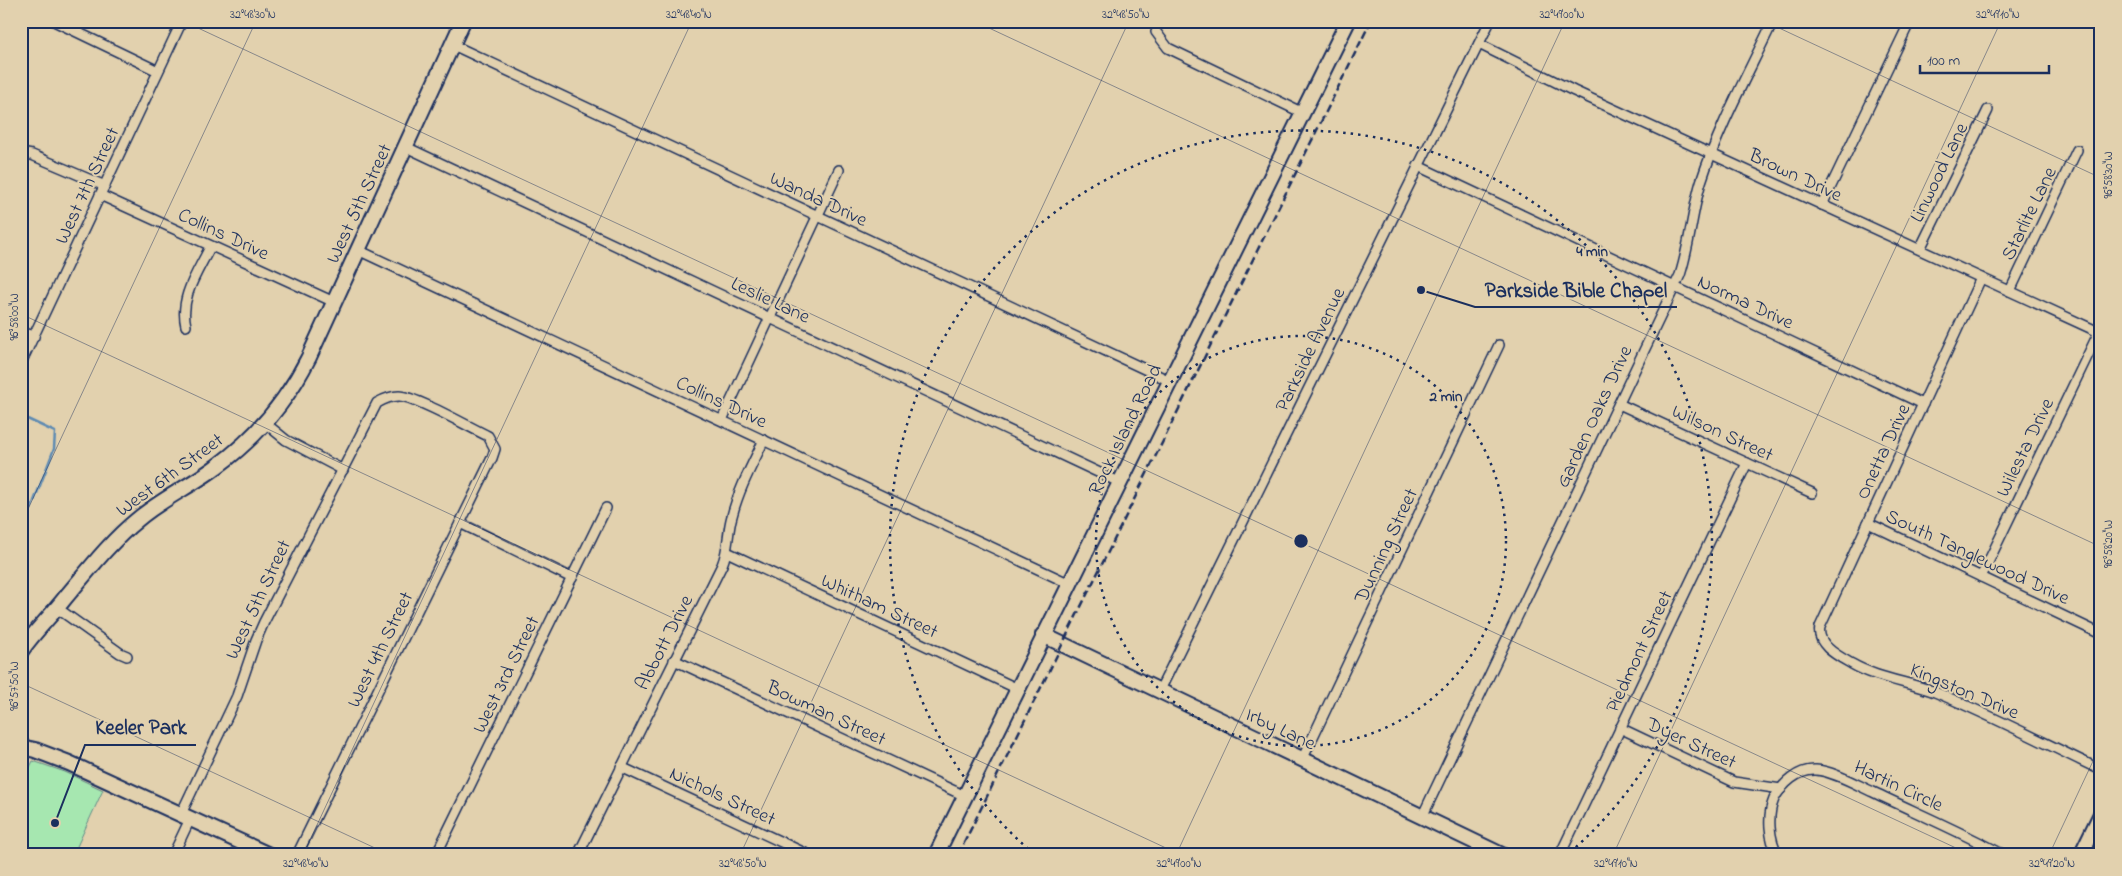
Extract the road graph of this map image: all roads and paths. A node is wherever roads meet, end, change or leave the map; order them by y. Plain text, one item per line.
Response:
1 (54, 21) edge
2 (182, 21) edge
3 (463, 21) edge
4 (1348, 21) edge
5 (1490, 21) edge
6 (1773, 21) edge
7 (1910, 21) edge
8 (1156, 32) dead end
9 (453, 44) junction
10 (1479, 44) junction
11 (158, 71) junction
12 (1988, 110) dead end
13 (1303, 113) junction
14 (406, 147) junction
15 (2077, 150) dead end
16 (21, 153) edge
17 (1711, 154) junction
18 (1418, 166) junction
19 (839, 170) dead end
20 (105, 186) junction
21 (100, 195) junction
22 (1822, 205) junction
23 (818, 216) junction
24 (210, 246) junction
25 (1920, 249) junction
26 (358, 250) junction
27 (1981, 278) junction
28 (1674, 287) junction
29 (2010, 291) junction
30 (334, 302) junction
31 (770, 318) junction
32 (186, 326) dead end
33 (21, 331) edge
34 (2100, 332) edge
35 (34, 337) junction
36 (1499, 345) dead end
37 (21, 363) edge
38 (1170, 382) junction
39 (377, 403) joint
40 (1618, 404) junction
41 (1923, 404) junction
42 (722, 420) junction
43 (265, 423) junction
44 (764, 440) junction
45 (1747, 463) junction
46 (343, 470) junction
47 (1121, 483) junction
48 (1812, 493) dead end
49 (606, 508) dead end
50 (460, 523) junction
51 (1868, 523) junction
52 (727, 552) junction
53 (1981, 577) junction
54 (572, 578) junction
55 (1070, 584) junction
56 (57, 608) junction
57 (2101, 634) edge
58 (1043, 636) junction
59 (1820, 639) joint
60 (21, 651) edge
61 (127, 656) dead end
62 (674, 660) junction
63 (1018, 689) junction
64 (1159, 692) junction
65 (1620, 728) junction
66 (21, 748) edge
67 (1302, 760) junction
68 (621, 767) junction
69 (2101, 770) edge
70 (1780, 789) junction
71 (965, 796) junction
72 (2101, 814) edge
73 (185, 816) junction
74 (1422, 817) junction
75 (173, 855) edge
76 (269, 855) edge
77 (297, 855) edge
78 (436, 855) edge
79 (578, 855) edge
80 (809, 855) edge
81 (936, 855) edge
82 (1502, 855) edge
83 (1560, 855) edge
84 (1778, 855) edge
85 (2004, 855) edge
86 (2081, 855) edge

1 - 11 street
2 - 11 street, West 7th Street
3 - 9 street, West 5th Street
4 - 13 street, Rock Island Road
5 - 10 street, Parkside Avenue
6 - 17 street, Garden Oaks Drive
7 - 22 street
8 - 13 street
9 - 14 street, West 5th Street
9 - 23 street, Wanda Drive
10 - 17 street, Brown Drive
10 - 18 street, Parkside Avenue
11 - 20 street, West 7th Street
12 - 25 street, Linwood Lane
13 - 38 street, Rock Island Road
14 - 26 street, West 5th Street
14 - 31 street, Leslie Lane
15 - 29 street, Starlite Lane
16 - 20 street
17 - 22 street, Brown Drive
17 - 28 street, Garden Oaks Drive
18 - 28 street, Norma Drive
18 - 64 street, Parkside Avenue
19 - 23 street
20 - 21 street, West 7th Street
21 - 24 street, Collins Drive
21 - 35 street, West 7th Street
22 - 25 street, Brown Drive
23 - 31 street
23 - 38 street, Wanda Drive
24 - 30 street, Collins Drive
24 - 32 street
25 - 27 street, Brown Drive
26 - 30 street, West 5th Street
26 - 42 street, Collins Drive
27 - 29 street, Brown Drive
27 - 41 street, Onetta Drive
28 - 40 street, Garden Oaks Drive
28 - 41 street, Norma Drive
29 - 34 street, Brown Drive
30 - 43 street, West 5th Street
31 - 42 street
31 - 47 street, Leslie Lane
33 - 35 street
34 - 53 street, Wilesta Drive
35 - 37 street, West 7th Street
36 - 67 street, Dunning Street
38 - 47 street, Rock Island Road
39 - 46 street, West 5th Street
39 - 50 street, West 4th Street
40 - 45 street, Wilson Street
40 - 74 street, Garden Oaks Drive
41 - 51 street, Onetta Drive
42 - 44 street, Collins Drive
43 - 46 street
43 - 56 street, West 6th Street
44 - 52 street, Abbott Drive
44 - 55 street, Collins Drive
45 - 48 street, Wilson Street
45 - 65 street, Piedmont Street
46 - 73 street, West 5th Street
47 - 55 street, Rock Island Road
49 - 54 street, West 3rd Street
50 - 54 street
50 - 77 street, West 4th Street
51 - 53 street, South Tanglewood Drive
51 - 59 street, Onetta Drive
52 - 62 street, Abbott Drive
52 - 63 street, Whitham Street
53 - 57 street, South Tanglewood Drive
54 - 78 street, West 3rd Street
55 - 58 street, Rock Island Road
56 - 60 street, West 6th Street
56 - 61 street
58 - 63 street, Rock Island Road
58 - 64 street, Irby Lane
59 - 69 street, Kingston Drive
62 - 68 street, Abbott Drive
62 - 71 street, Bowman Street
63 - 71 street, Rock Island Road
64 - 67 street, Irby Lane
65 - 70 street, Dyer Street
65 - 83 street, Piedmont Street
66 - 73 street
67 - 74 street, Irby Lane
68 - 79 street, Abbott Drive
68 - 80 street, Nichols Street
70 - 84 street
70 - 85 street, Hartin Circle
71 - 81 street, Rock Island Road
72 - 86 street
73 - 75 street, West 5th Street
73 - 76 street
74 - 82 street, Irby Lane

